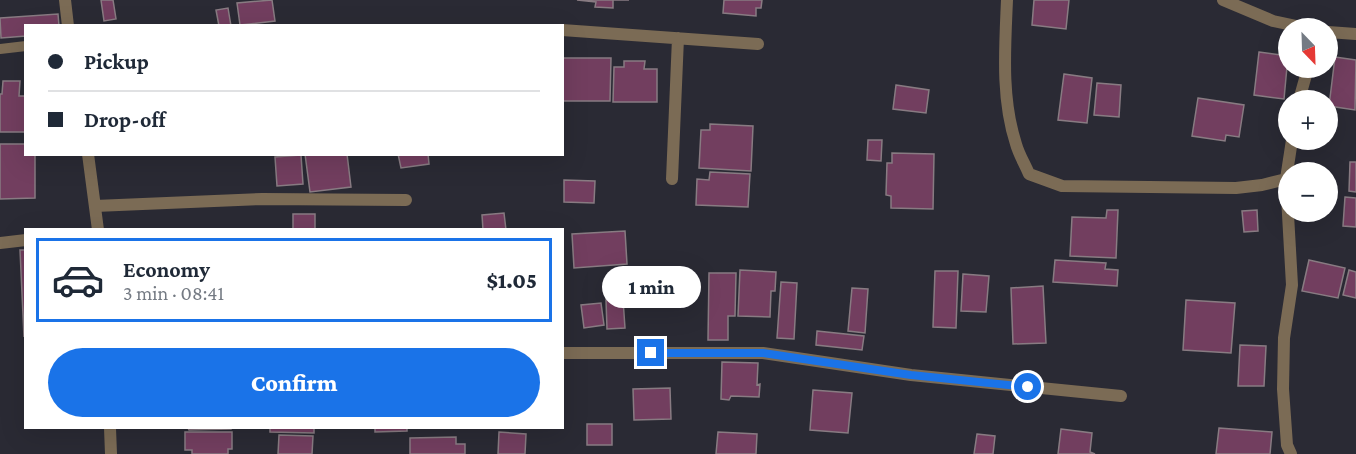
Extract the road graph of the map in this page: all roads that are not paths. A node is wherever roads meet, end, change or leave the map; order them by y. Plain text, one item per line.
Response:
1 (65, 0) edge
2 (1007, 0) edge
3 (1223, 0) edge
4 (1278, 22) edge
5 (68, 24) edge
6 (564, 30) edge
7 (1338, 33) edge
8 (1356, 34) edge
9 (678, 38) junction
10 (758, 44) dead end
11 (24, 46) edge
12 (0, 49) edge
13 (88, 156) edge
14 (672, 179) dead end
15 (1278, 181) edge
16 (406, 200) dead end
17 (95, 206) junction
18 (1288, 222) edge
19 (98, 228) edge
20 (24, 240) edge
21 (0, 243) edge
22 (564, 353) edge
23 (1121, 396) dead end
24 (110, 429) edge
25 (111, 454) edge
26 (1291, 454) edge

1 - 5 street
2 - 15 street
3 - 4 street
6 - 9 street
7 - 8 street
9 - 10 street
9 - 14 street
11 - 12 lane
13 - 17 street
16 - 17 street
17 - 19 street
18 - 26 street
20 - 21 street
22 - 23 street
24 - 25 street

